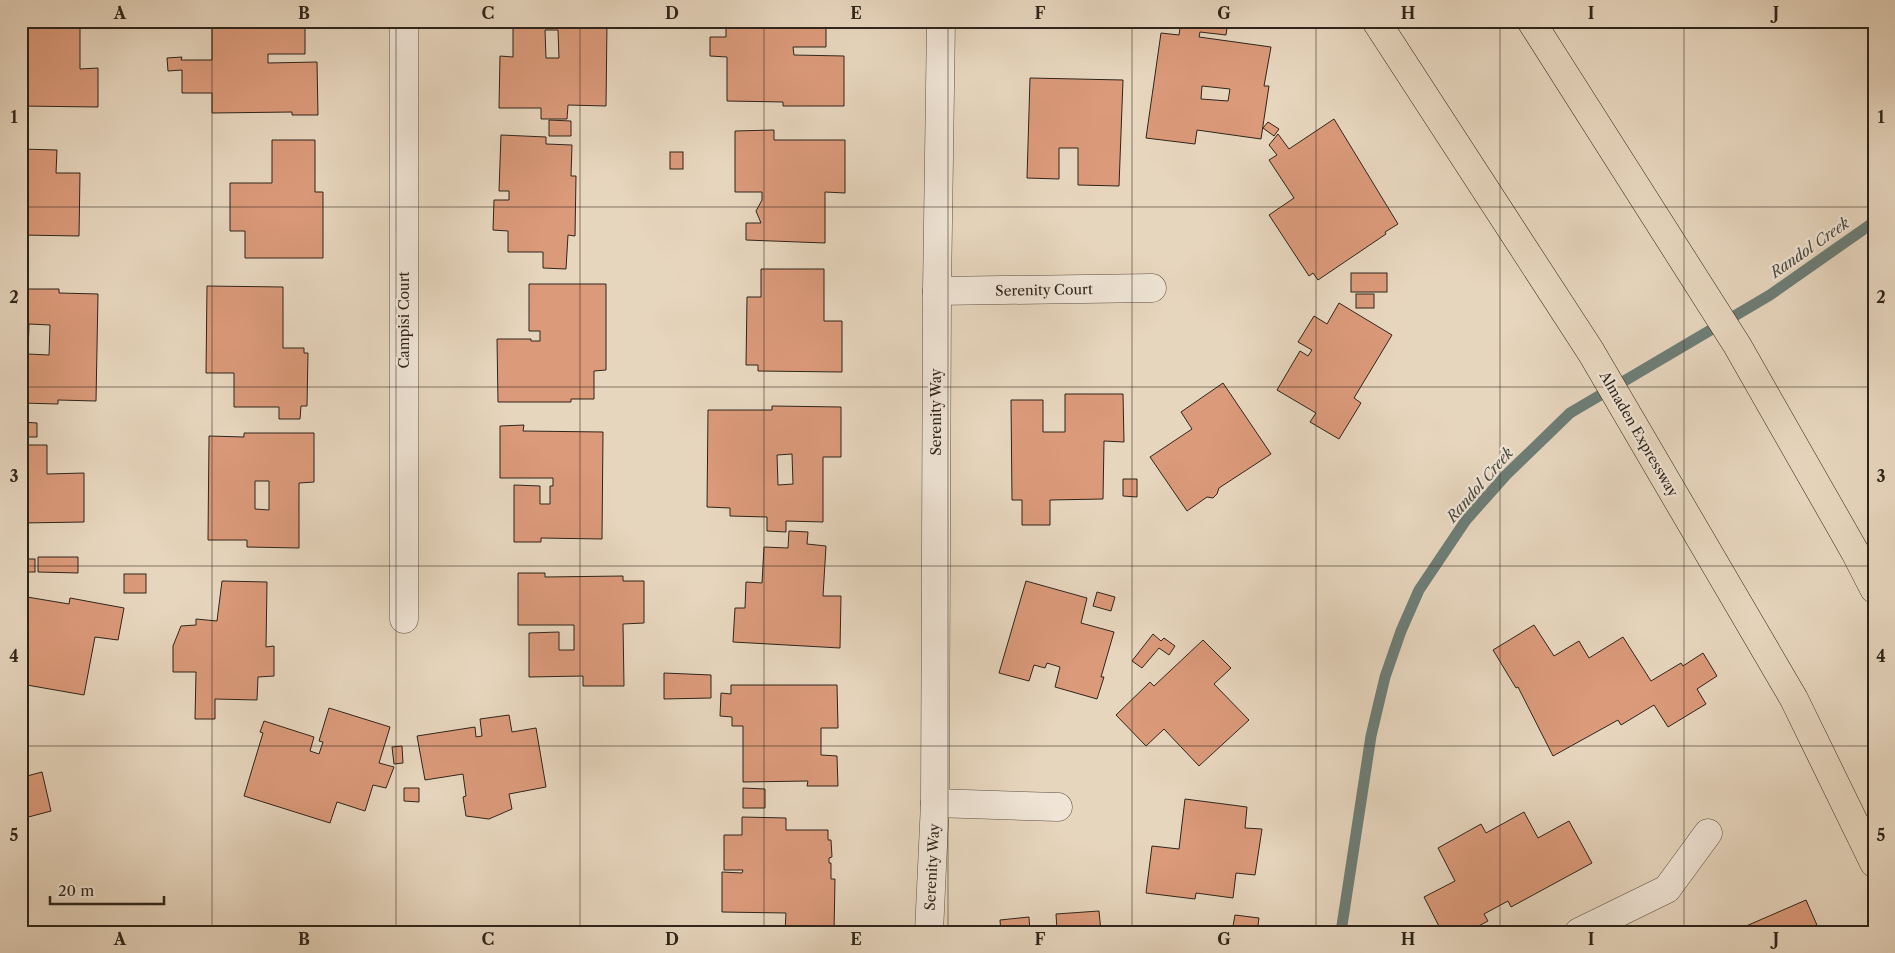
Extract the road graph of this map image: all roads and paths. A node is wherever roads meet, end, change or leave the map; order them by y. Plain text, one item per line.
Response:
1 (404, 21) edge
2 (941, 21) edge
3 (1376, 21) edge
4 (1531, 21) edge
5 (1152, 288) dead end
6 (937, 292) junction
7 (1874, 589) edge
8 (404, 619) dead end
9 (935, 803) junction
10 (1058, 807) dead end
11 (1708, 833) dead end
12 (1874, 863) edge
13 (928, 932) edge
14 (1579, 932) edge

1 - 8 street, Campisi Court
2 - 6 street, Serenity Way
3 - 12 main road, Almaden Expressway
4 - 7 main road
5 - 6 street, Serenity Court
6 - 9 street, Serenity Way
9 - 10 street, Serenity Way
9 - 13 street, Serenity Way
11 - 14 street

